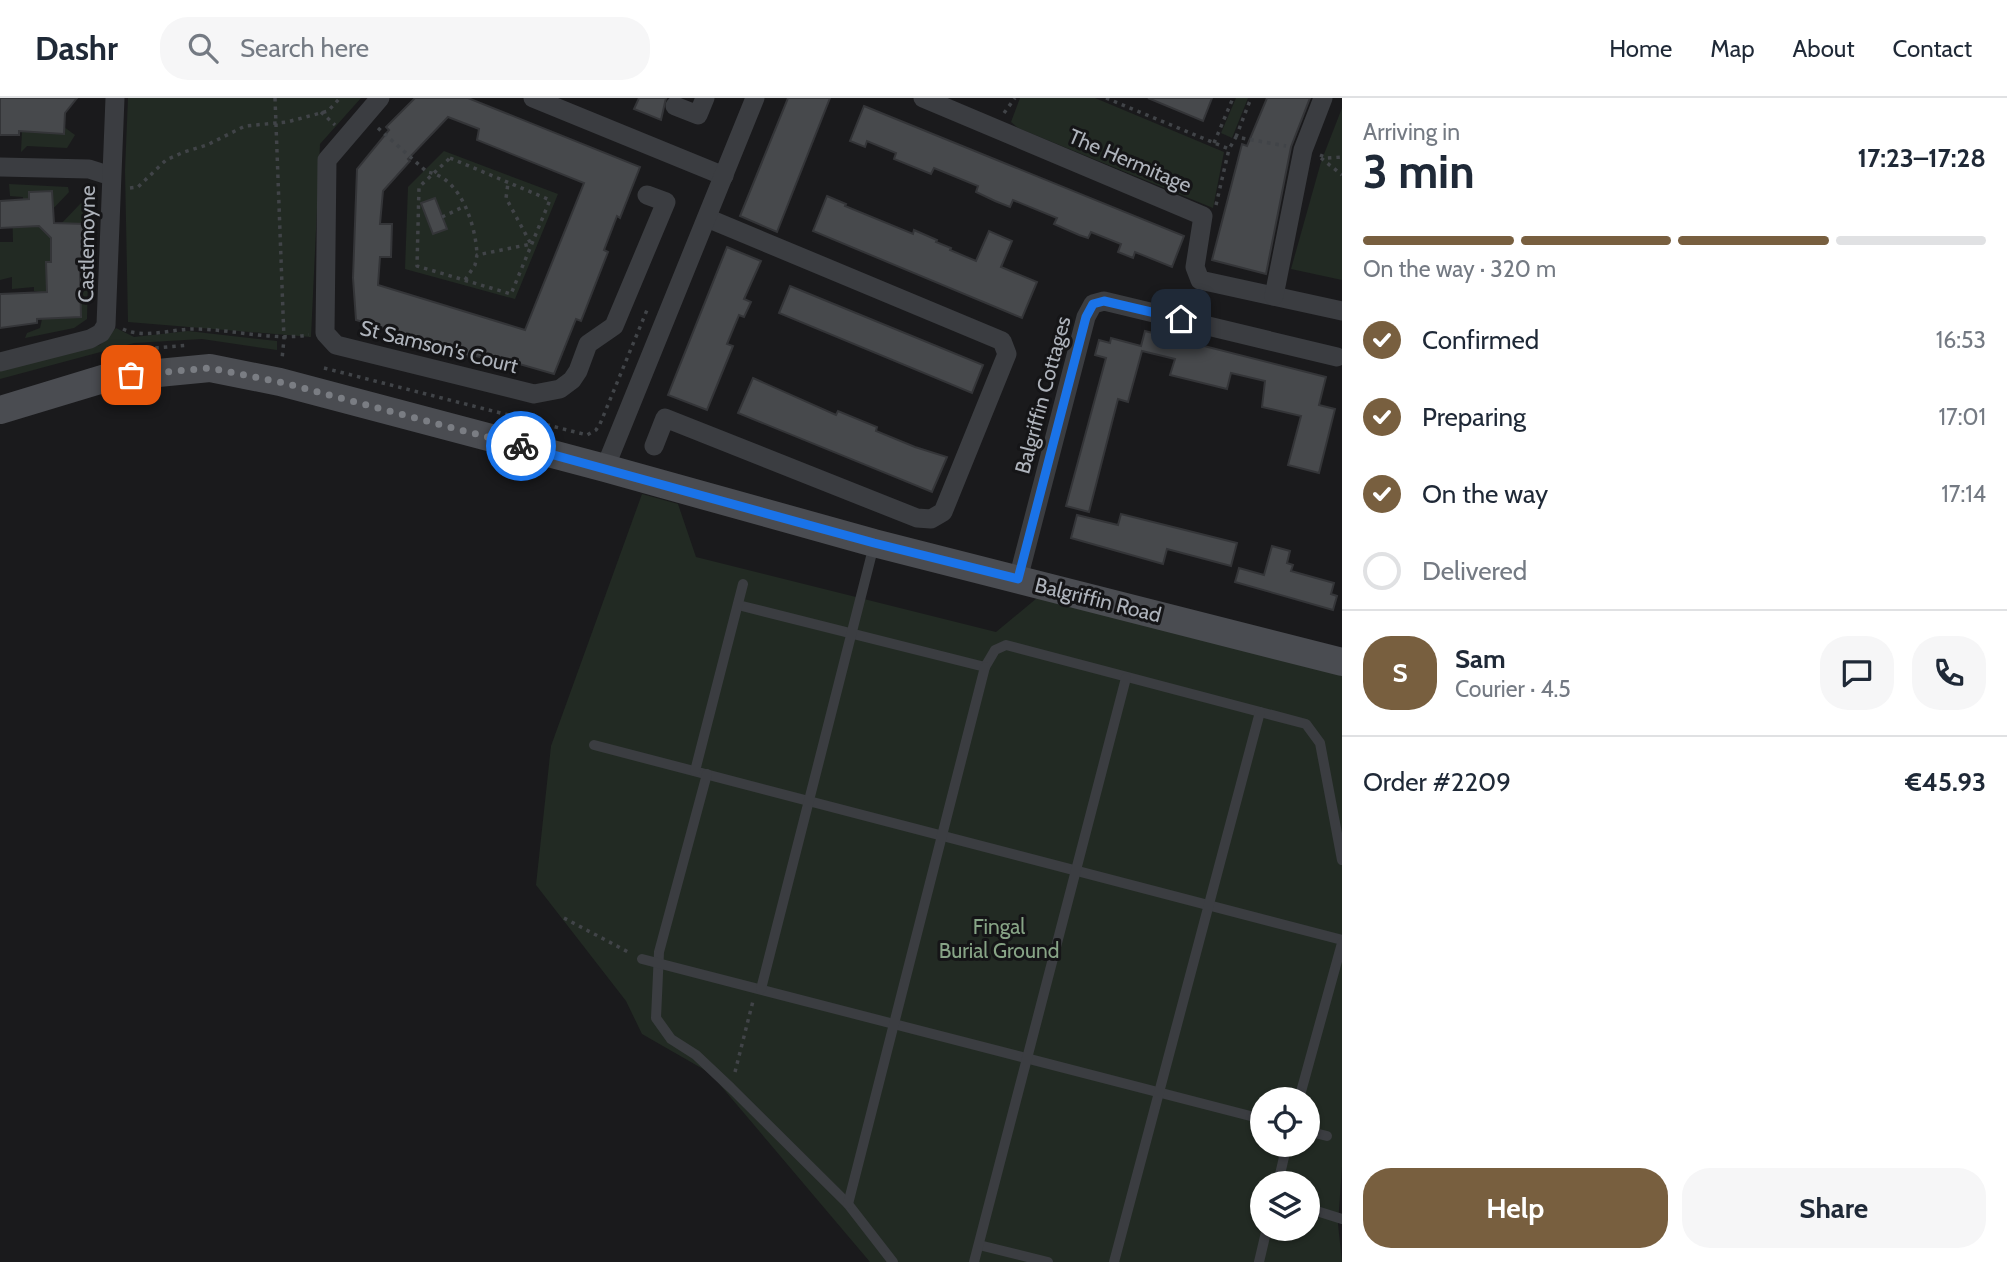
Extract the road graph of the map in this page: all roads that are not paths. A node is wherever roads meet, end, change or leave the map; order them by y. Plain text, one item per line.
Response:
1 (115, 98) edge
2 (380, 98) edge
3 (533, 98) edge
4 (705, 98) edge
5 (755, 98) edge
6 (923, 98) edge
7 (1323, 98) edge
8 (675, 106) dead end
9 (0, 167) edge
10 (111, 176) junction
11 (724, 176) junction
12 (647, 195) dead end
13 (707, 218) junction
14 (1274, 296) junction
15 (1342, 312) edge
16 (1337, 357) dead end
17 (0, 362) edge
18 (0, 410) edge
19 (654, 446) dead end
20 (605, 468) junction
21 (874, 543) junction
22 (1018, 579) junction
23 (743, 583) dead end
24 (738, 605) junction
25 (852, 633) junction
26 (1342, 662) edge
27 (985, 667) junction
28 (1126, 678) junction
29 (1259, 712) junction
30 (594, 745) dead end
31 (695, 771) junction
32 (707, 774) junction
33 (809, 801) junction
34 (942, 835) junction
35 (1342, 860) edge
36 (1076, 870) junction
37 (1209, 905) junction
38 (1342, 941) edge
39 (642, 958) road end
40 (658, 963) junction
41 (759, 989) junction
42 (893, 1024) junction
43 (1027, 1058) junction
44 (1302, 1087) edge
45 (1159, 1092) junction
46 (1250, 1116) edge
47 (1320, 1134) edge
48 (1327, 1136) dead end
49 (848, 1204) junction
50 (1320, 1212) edge
51 (1342, 1219) edge
52 (1264, 1241) edge
53 (979, 1245) junction
54 (893, 1262) edge
55 (974, 1262) edge
56 (1048, 1262) edge
57 (1114, 1262) edge
58 (1259, 1262) edge

1 - 10 street, Castlemoyne
2 - 12 street, St Samson's Court
3 - 11 street
4 - 8 street
5 - 11 street
6 - 14 street, The Hermitage
7 - 14 street
9 - 10 street, Castlemoyne
10 - 17 street, Castlemoyne
11 - 13 street
13 - 19 street
13 - 20 street
14 - 15 street, The Hermitage
16 - 22 street, Balgriffin Cottages
18 - 20 main road, Balgriffin Road
20 - 21 main road, Balgriffin Road
21 - 22 main road, Balgriffin Road
21 - 25 lane
22 - 26 main road, Balgriffin Road
23 - 24 lane
24 - 25 lane
24 - 31 lane
25 - 27 lane
25 - 33 lane
27 - 28 lane
27 - 34 lane
28 - 29 lane
28 - 36 lane
29 - 35 lane
29 - 37 lane
30 - 31 lane
31 - 32 lane
32 - 33 lane
32 - 40 lane
33 - 34 lane
33 - 41 lane
34 - 36 lane
34 - 42 lane
36 - 37 lane
36 - 43 lane
37 - 38 lane
37 - 45 lane
38 - 44 lane
39 - 40 lane
40 - 41 lane
40 - 49 lane
41 - 42 lane
42 - 43 lane
42 - 49 lane
43 - 45 lane
43 - 53 lane
45 - 46 lane
45 - 57 lane
47 - 48 lane
49 - 54 lane
50 - 51 lane
52 - 58 lane
53 - 55 lane
53 - 56 lane

